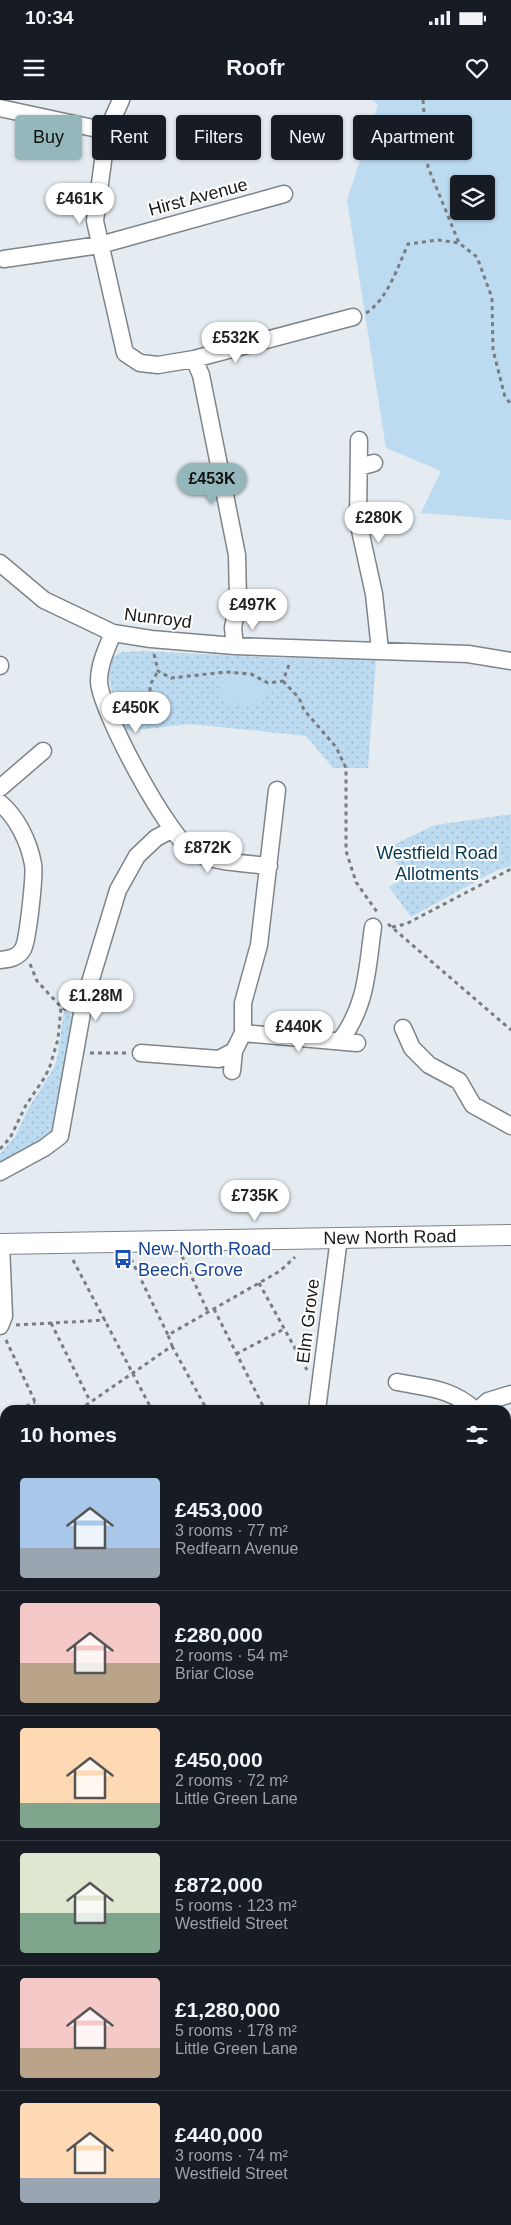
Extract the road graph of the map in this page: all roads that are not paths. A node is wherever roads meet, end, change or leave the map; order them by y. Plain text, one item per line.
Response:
1 (121, 100) edge
2 (0, 108) edge
3 (114, 115) edge
4 (92, 128) edge
5 (103, 160) edge
6 (284, 194) dead end
7 (100, 245) junction
8 (2, 257) edge
9 (353, 317) road end
10 (194, 358) junction
11 (359, 440) dead end
12 (0, 562) edge
13 (113, 633) junction
14 (235, 646) junction
15 (380, 650) junction
16 (511, 661) edge
17 (43, 752) dead end
18 (0, 788) edge
19 (277, 790) dead end
20 (0, 803) edge
21 (172, 830) junction
22 (269, 866) junction
23 (379, 922) road end
24 (0, 960) edge
25 (403, 1028) dead end
26 (243, 1033) junction
27 (340, 1041) junction
28 (357, 1043) dead end
29 (234, 1051) junction
30 (141, 1053) road end
31 (232, 1071) dead end
32 (511, 1126) edge
33 (0, 1172) edge
34 (511, 1235) edge
35 (339, 1238) junction
36 (1, 1244) edge
37 (0, 1326) edge
38 (397, 1382) dead end
39 (511, 1394) edge
40 (318, 1405) edge
41 (470, 1405) edge
42 (483, 1405) edge

1 - 3 street
2 - 4 street
5 - 7 street
6 - 7 street, Hirst Avenue
7 - 8 street, Hirst Avenue
7 - 10 street
9 - 10 street
10 - 14 street
11 - 15 street
12 - 13 street, Nunroyd
13 - 14 street, Nunroyd
13 - 21 street
14 - 15 street, Nunroyd
15 - 16 street, Nunroyd
17 - 18 street
19 - 22 street
20 - 24 street
21 - 22 street
21 - 33 street
22 - 26 street
23 - 27 street
25 - 32 street
26 - 27 street
26 - 29 street
27 - 28 street
29 - 30 street
29 - 31 street
34 - 35 main road, New North Road
35 - 36 main road, New North Road
35 - 40 street, Elm Grove
36 - 37 street
38 - 41 street
39 - 42 street

